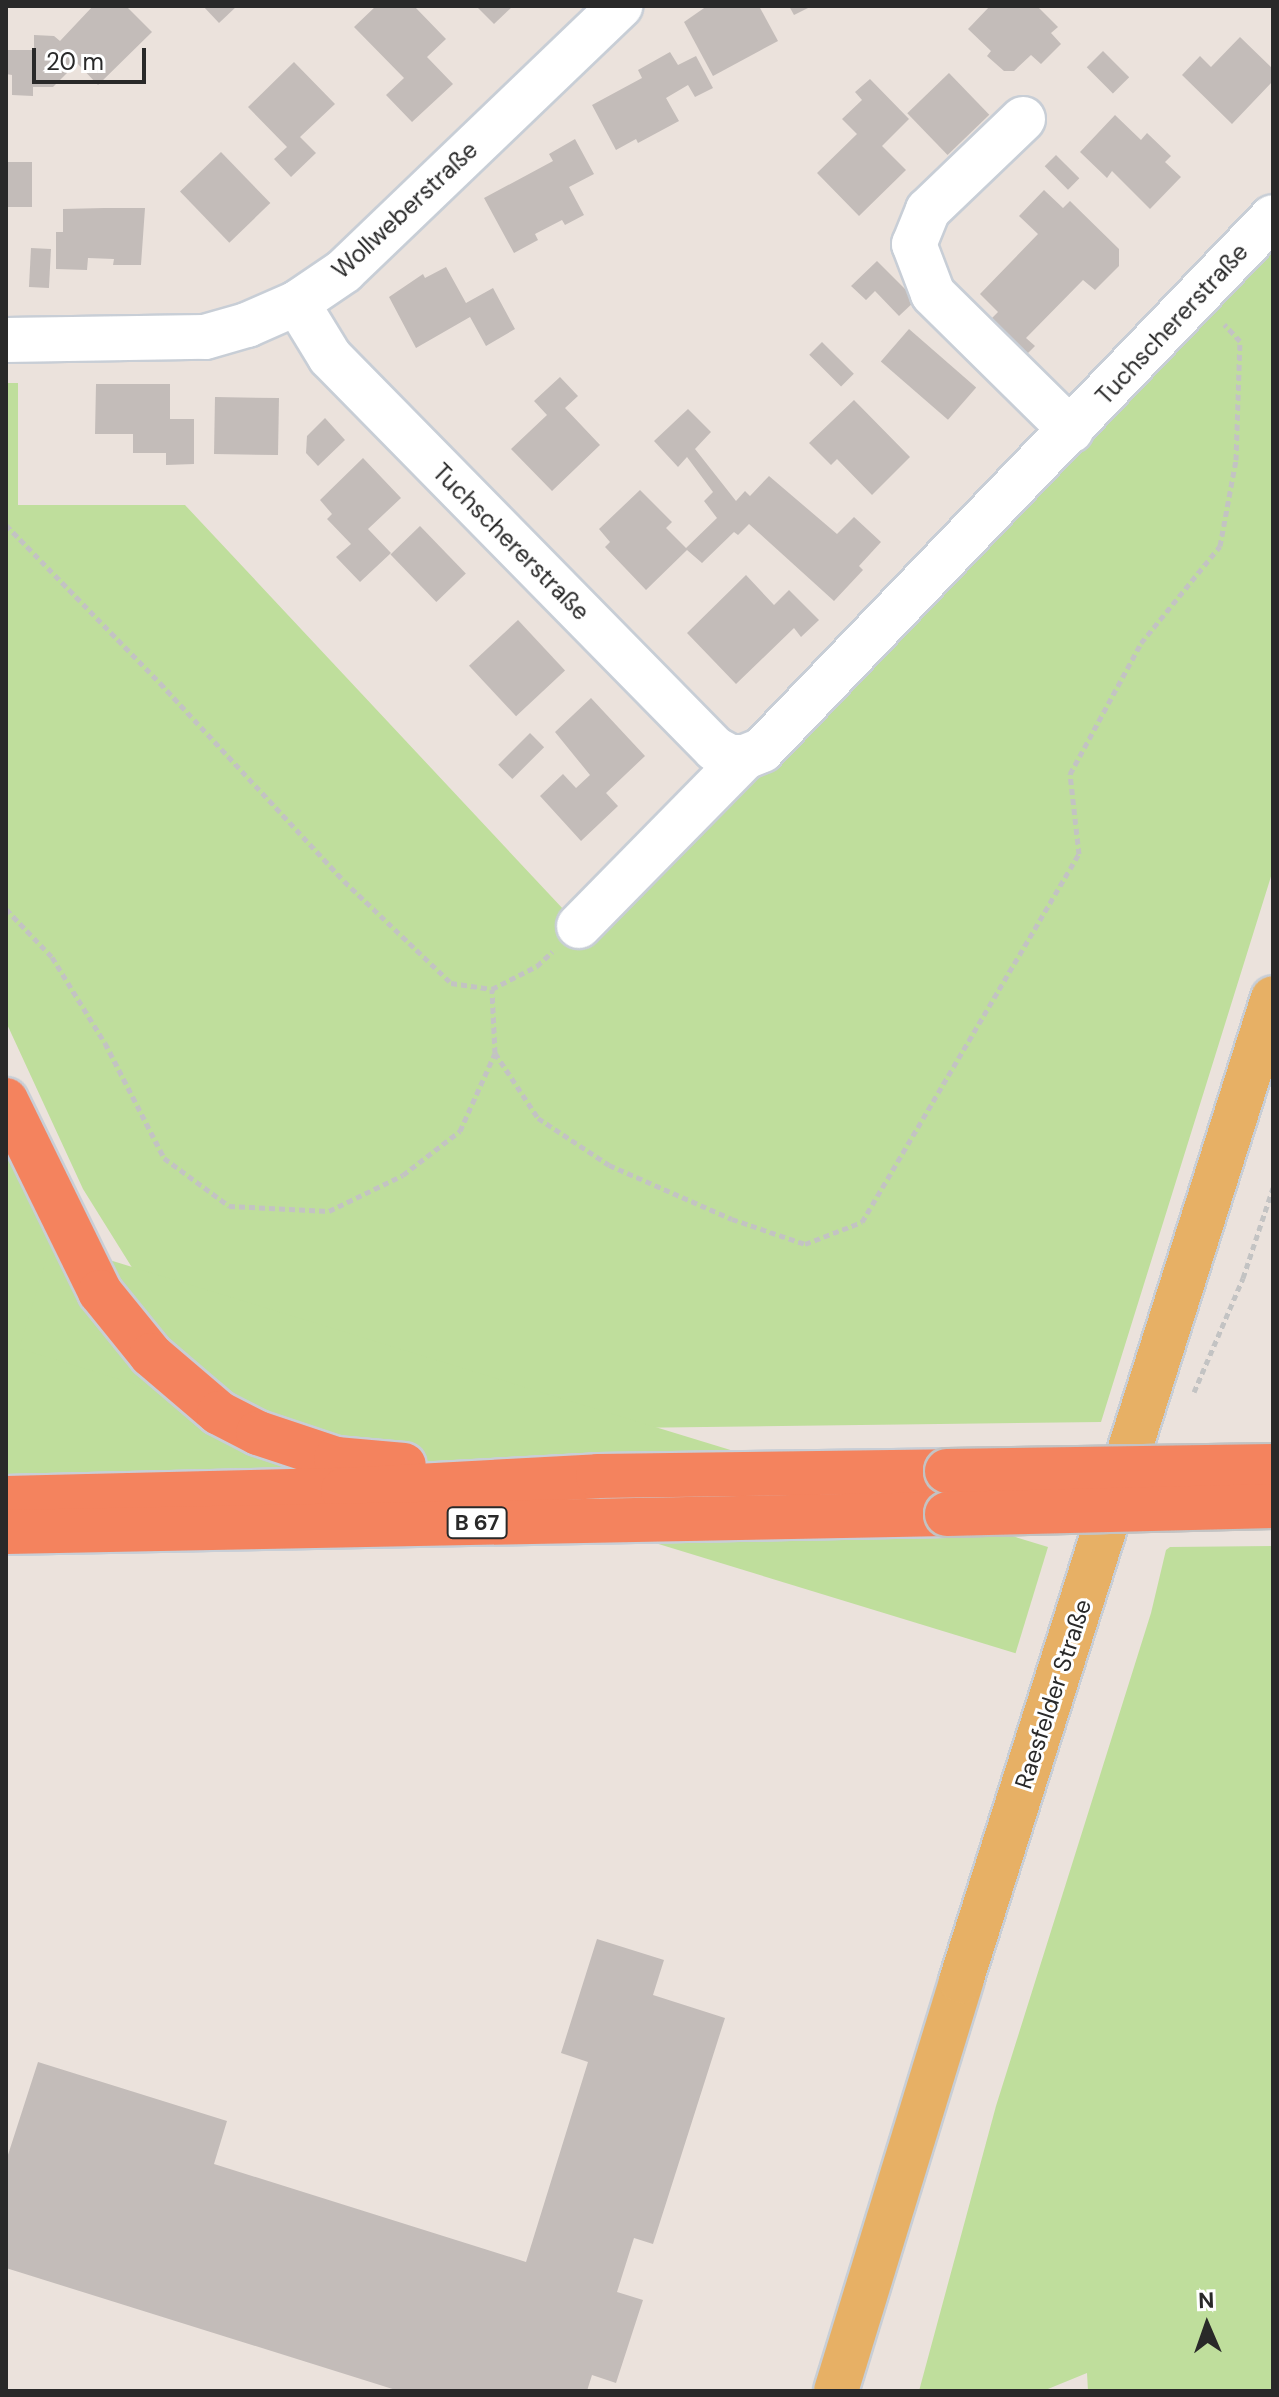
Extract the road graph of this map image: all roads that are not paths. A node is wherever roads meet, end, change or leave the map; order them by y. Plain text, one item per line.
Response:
1 (620, 6) edge
2 (1023, 119) dead end
3 (1273, 217) edge
4 (297, 303) junction
5 (6, 340) edge
6 (1071, 430) junction
7 (745, 757) junction
8 (579, 926) road end
9 (1273, 998) edge
10 (6, 1100) edge
11 (1273, 1466) edge
12 (598, 1476) junction
13 (6, 1498) edge
14 (1273, 1506) edge
15 (6, 1532) edge
16 (836, 2391) edge

1 - 4 street, Wollweberstraße
2 - 6 street
3 - 6 street, Tuchschererstraße
4 - 5 street, Wollweberstraße
4 - 7 street, Tuchschererstraße
6 - 7 street, Tuchschererstraße
7 - 8 street, Tuchschererstraße
9 - 16 main road, Raesfelder Straße
10 - 12 highway
11 - 12 highway, B 67, bridge
12 - 13 highway, B 67
14 - 15 highway, B 67, bridge

